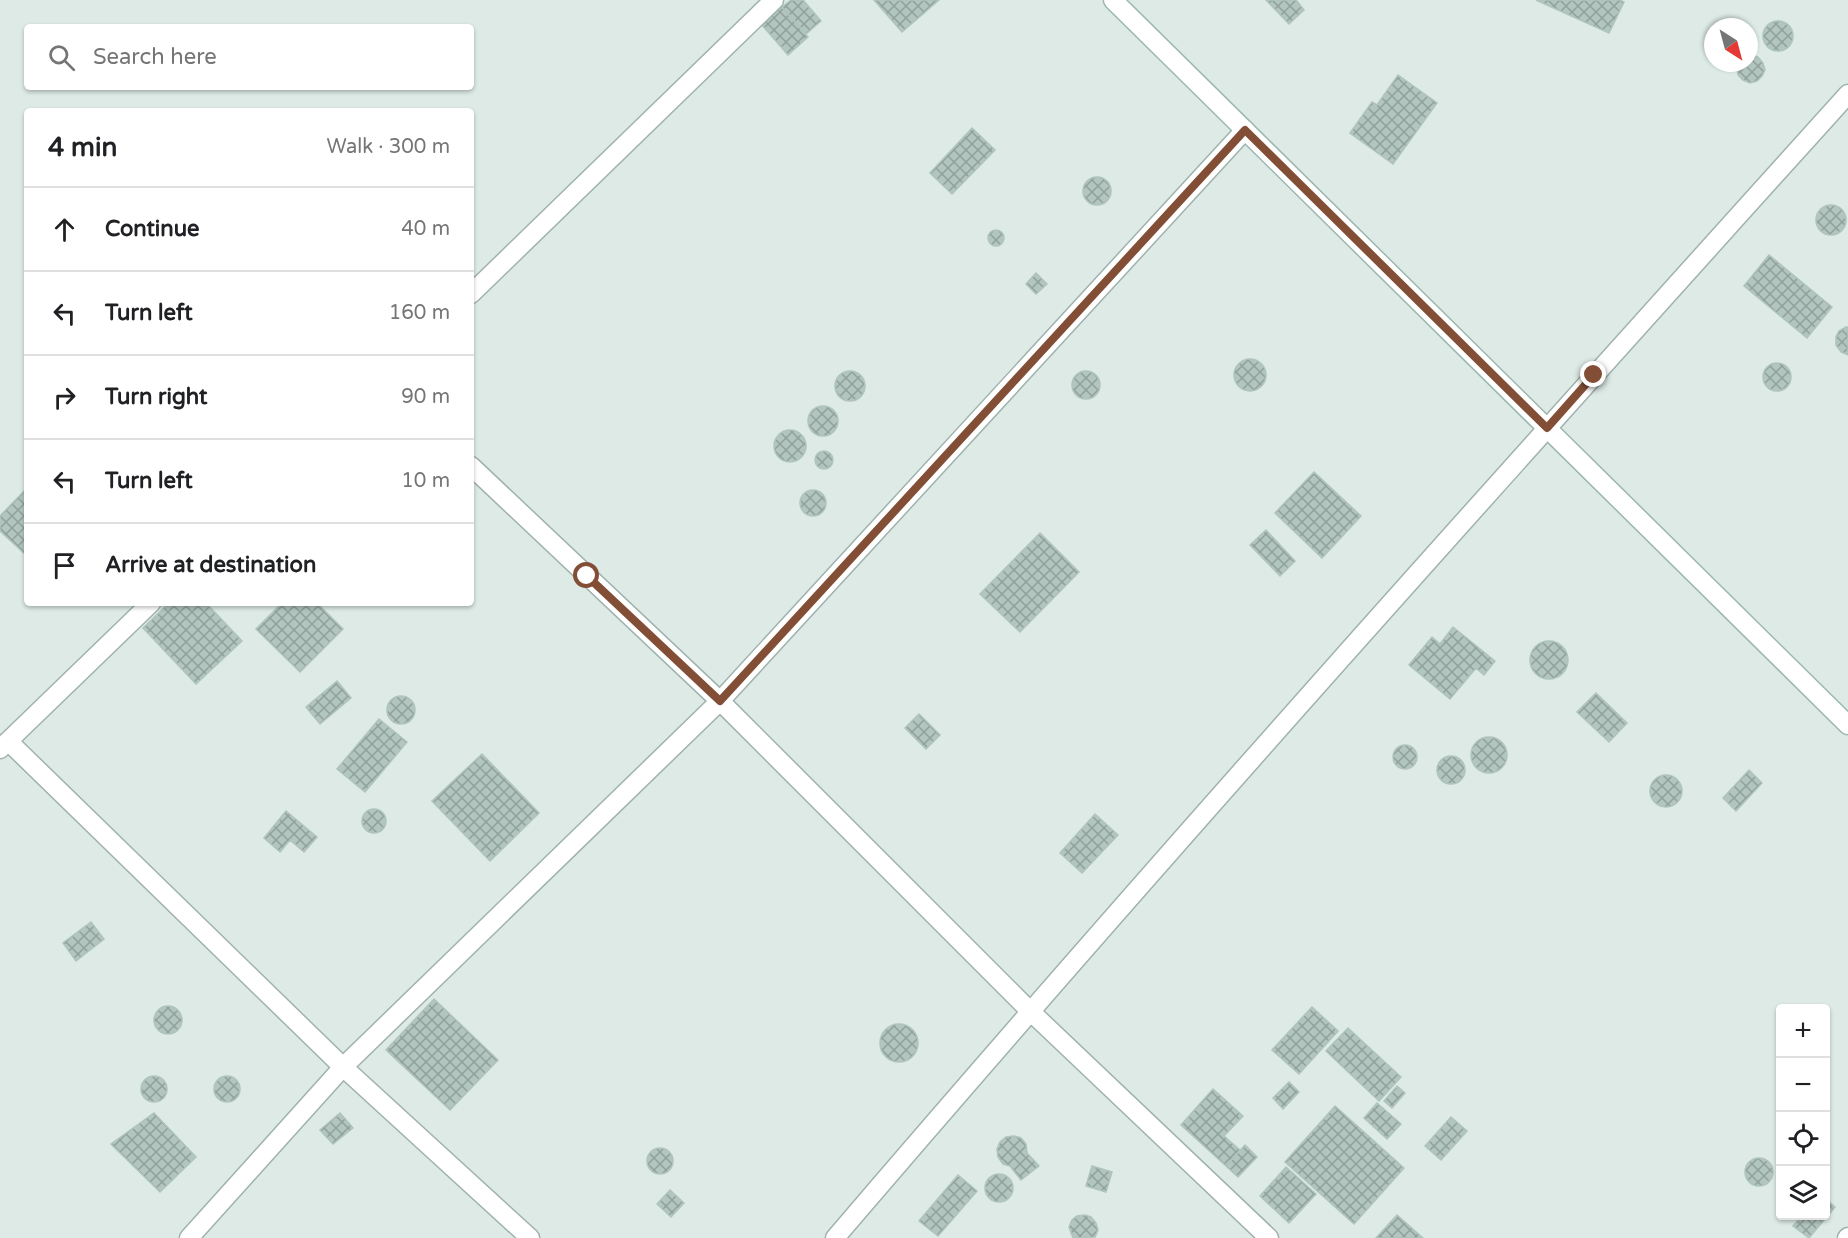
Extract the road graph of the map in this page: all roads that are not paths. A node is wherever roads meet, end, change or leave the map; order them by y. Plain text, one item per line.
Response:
1 (774, 0) edge
2 (1113, 0) edge
3 (1848, 94) edge
4 (1245, 130) junction
5 (474, 291) edge
6 (1547, 428) junction
7 (474, 469) edge
8 (148, 606) edge
9 (720, 701) junction
10 (1848, 725) edge
11 (4, 745) edge
12 (1030, 1011) junction
13 (343, 1067) junction
14 (189, 1238) edge
15 (530, 1238) edge
16 (836, 1238) edge
17 (1269, 1238) edge

1 - 5 street
2 - 4 street
3 - 6 street
4 - 6 street
4 - 9 street
6 - 10 street
6 - 12 street
7 - 9 street
8 - 11 street
9 - 12 street
9 - 13 street
11 - 13 street
12 - 16 street
12 - 17 street
13 - 14 street
13 - 15 street

